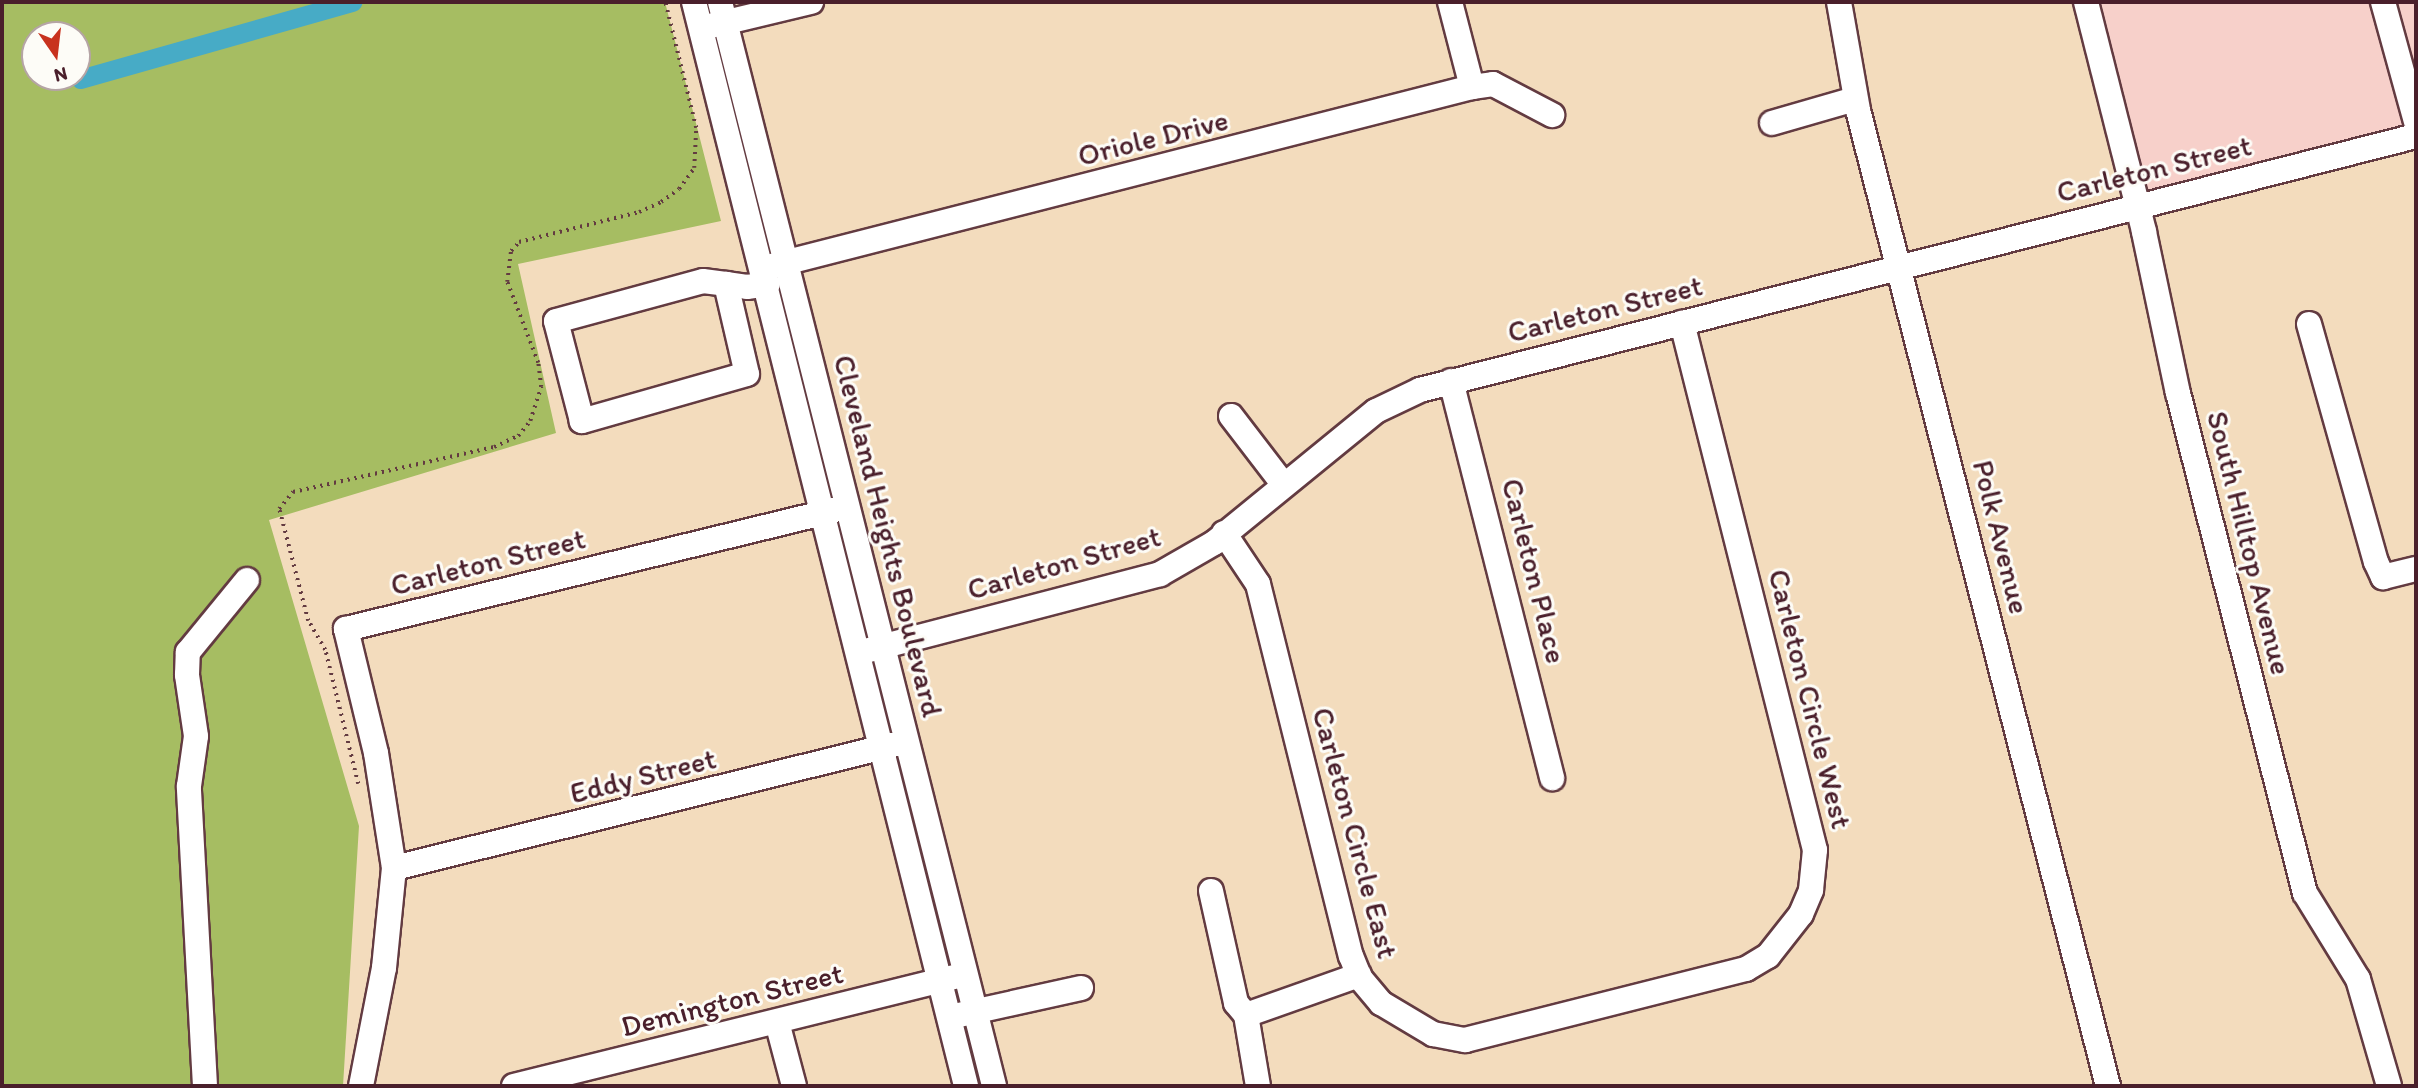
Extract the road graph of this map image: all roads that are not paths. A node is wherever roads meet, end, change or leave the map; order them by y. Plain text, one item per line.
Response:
1 (694, 2) edge
2 (811, 2) edge
3 (1450, 2) edge
4 (1839, 2) edge
5 (2086, 2) edge
6 (2383, 2) edge
7 (723, 12) edge
8 (701, 28) junction
9 (1472, 87) junction
10 (1856, 99) junction
11 (1552, 116) dead end
12 (2416, 122) edge
13 (1772, 123) dead end
14 (2416, 136) edge
15 (2138, 206) junction
16 (1899, 267) junction
17 (773, 271) junction
18 (726, 284) junction
19 (1682, 323) junction
20 (2309, 324) dead end
21 (1451, 381) junction
22 (1231, 415) dead end
23 (1283, 485) junction
24 (849, 507) junction
25 (824, 512) junction
26 (1224, 533) junction
27 (2416, 569) edge
28 (247, 580) dead end
29 (872, 649) junction
30 (907, 740) junction
31 (883, 748) junction
32 (1552, 778) dead end
33 (394, 868) junction
34 (1211, 891) dead end
35 (966, 974) junction
36 (1359, 975) junction
37 (939, 981) junction
38 (1081, 988) dead end
39 (1606, 1007) joint
40 (975, 1012) junction
41 (1246, 1015) junction
42 (948, 1017) junction
43 (777, 1022) junction
44 (205, 1086) edge
45 (361, 1086) edge
46 (514, 1086) edge
47 (794, 1086) edge
48 (966, 1086) edge
49 (994, 1086) edge
50 (1258, 1086) edge
51 (2108, 1086) edge
52 (2389, 1086) edge

1 - 8 street, Cleveland Heights Boulevard
2 - 7 street
3 - 9 street
4 - 10 street, Polk Avenue
5 - 15 street, South Hilltop Avenue
6 - 12 street
7 - 8 street
7 - 17 street, Cleveland Heights Boulevard
8 - 17 street, Cleveland Heights Boulevard
9 - 11 street, Oriole Drive
9 - 17 street, Oriole Drive
10 - 13 street
10 - 16 street, Polk Avenue
14 - 15 street, Carleton Street
15 - 16 street, Carleton Street
15 - 52 street, South Hilltop Avenue
16 - 19 street, Carleton Street
16 - 51 street, Polk Avenue
17 - 18 street, Oriole Drive
17 - 24 street, Cleveland Heights Boulevard
17 - 25 street, Cleveland Heights Boulevard
18 - 18 street, Oriole Drive
19 - 21 street, Carleton Street
19 - 39 street, Carleton Circle West
20 - 27 street
21 - 23 street, Carleton Street
21 - 32 street, Carleton Place
22 - 23 street
23 - 26 street, Carleton Street
24 - 25 street, Carleton Street
24 - 29 street, Cleveland Heights Boulevard
25 - 29 street, Cleveland Heights Boulevard
25 - 33 street, Carleton Street
26 - 29 street, Carleton Street
26 - 36 street, Carleton Circle East
28 - 44 street
29 - 30 street, Cleveland Heights Boulevard
29 - 31 street, Cleveland Heights Boulevard
30 - 31 street, Eddy Street
30 - 35 street, Cleveland Heights Boulevard
31 - 33 street, Eddy Street
31 - 37 street, Cleveland Heights Boulevard
33 - 45 street
34 - 41 street
35 - 37 street, Demington Street
35 - 40 street, Cleveland Heights Boulevard
36 - 39 street, Carleton Circle East
36 - 41 street
37 - 42 street, Cleveland Heights Boulevard
37 - 43 street, Demington Street
38 - 40 street
40 - 42 street
40 - 49 street, Cleveland Heights Boulevard
41 - 50 street
42 - 48 street, Cleveland Heights Boulevard
43 - 46 street, Demington Street
43 - 47 street

